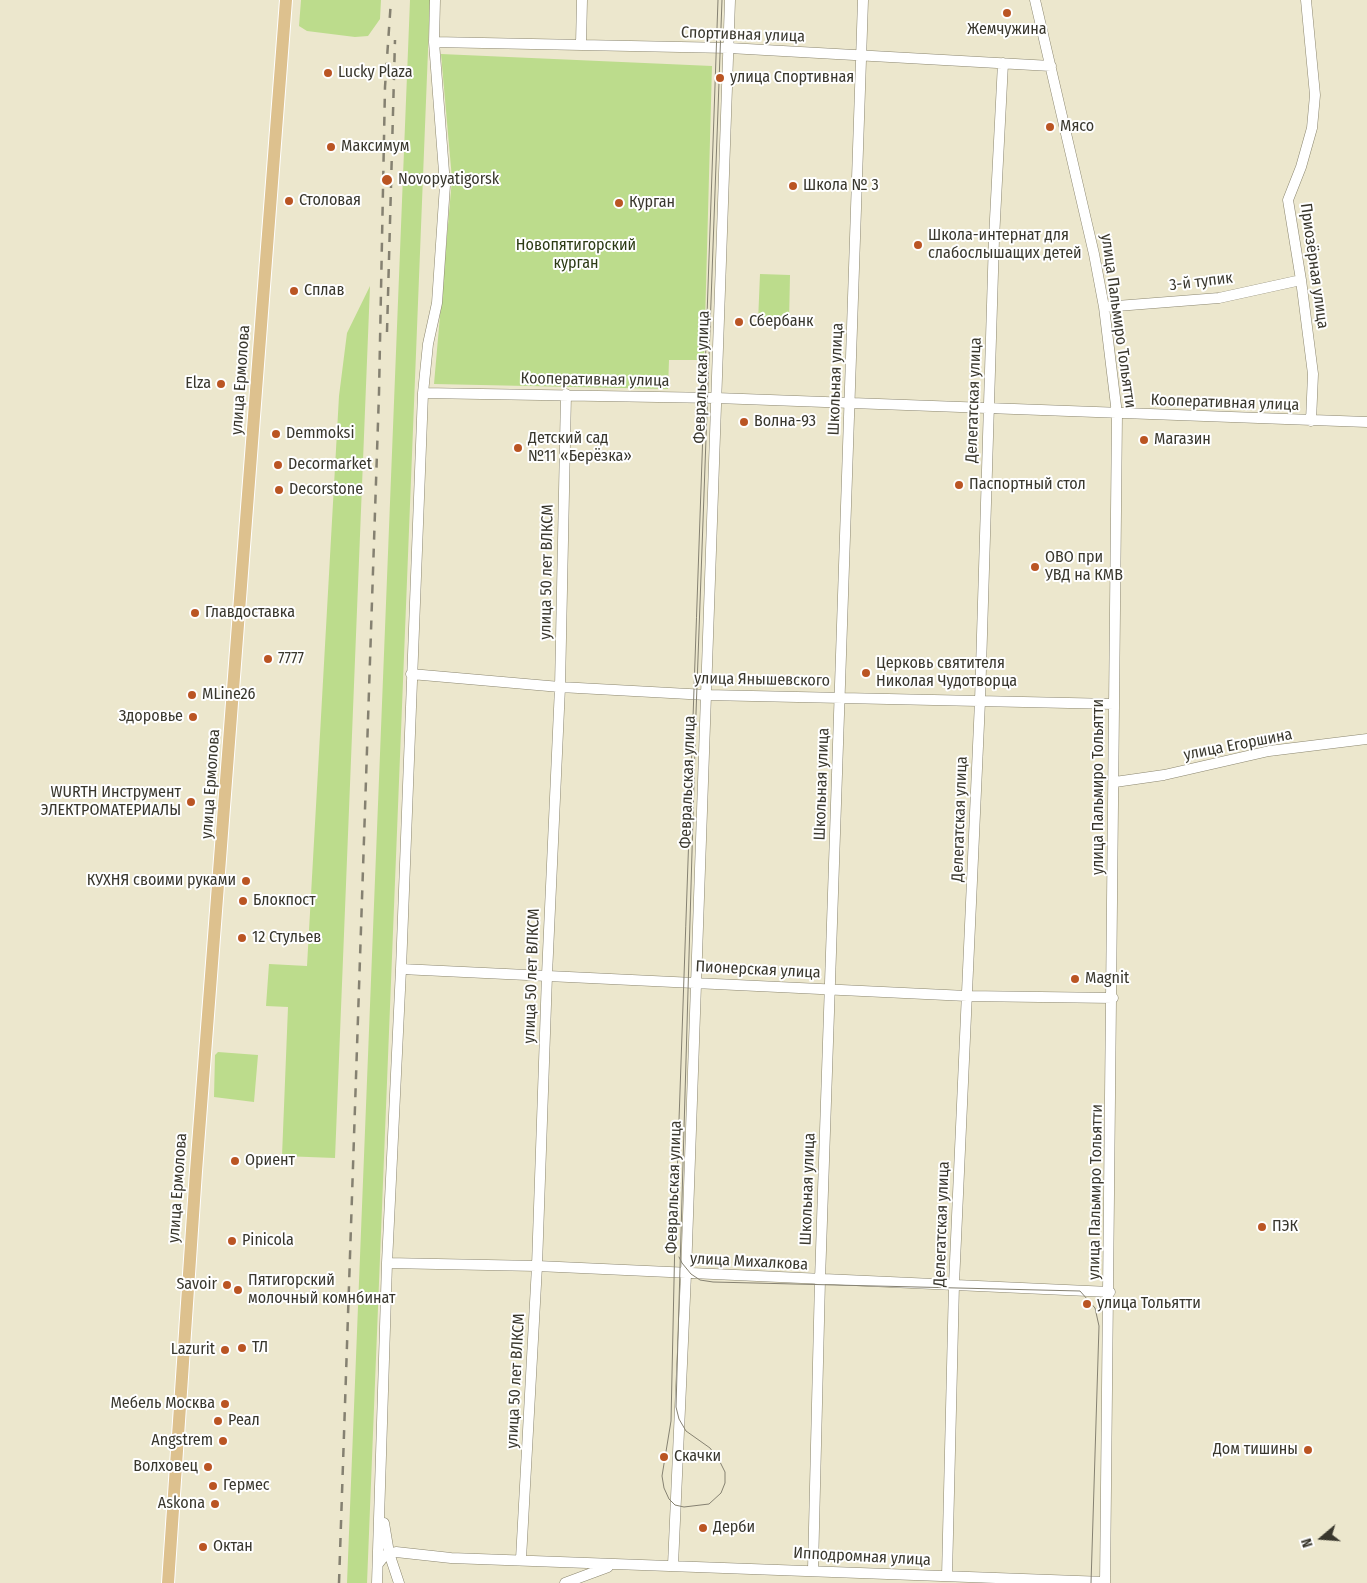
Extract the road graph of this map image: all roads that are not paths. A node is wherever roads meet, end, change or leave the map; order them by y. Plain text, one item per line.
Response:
1 (286, 0) edge
2 (435, 0) edge
3 (582, 0) edge
4 (730, 0) edge
5 (863, 0) edge
6 (1035, 0) edge
7 (1306, 0) edge
8 (434, 42) junction
9 (581, 44) junction
10 (729, 48) junction
11 (860, 55) junction
12 (1003, 63) junction
13 (1051, 66) junction
14 (1301, 280) junction
15 (1104, 307) junction
16 (423, 393) junction
17 (566, 394) junction
18 (716, 398) junction
19 (851, 404) junction
20 (989, 410) junction
21 (1117, 414) junction
22 (1311, 421) junction
23 (1367, 422) edge
24 (411, 674) junction
25 (560, 687) junction
26 (707, 695) junction
27 (840, 697) junction
28 (980, 701) junction
29 (1114, 704) junction
30 (1367, 739) edge
31 (1115, 782) junction
32 (401, 969) junction
33 (547, 976) junction
34 (696, 982) junction
35 (831, 989) junction
36 (967, 996) junction
37 (1113, 998) junction
38 (387, 1263) junction
39 (537, 1266) junction
40 (686, 1274) junction
41 (820, 1280) junction
42 (954, 1284) junction
43 (1110, 1292) junction
44 (381, 1499) junction
45 (389, 1553) junction
46 (521, 1559) junction
47 (378, 1565) junction
48 (617, 1565) junction
49 (673, 1565) junction
50 (813, 1569) junction
51 (948, 1576) junction
52 (166, 1579) edge
53 (1105, 1582) edge
54 (377, 1583) edge
55 (399, 1583) edge
56 (564, 1583) edge

1 - 52 main road, улица Ермолова
2 - 8 street
3 - 9 street
4 - 10 street, Февральская улица
5 - 11 street, Школьная улица
6 - 13 street, улица Пальмиро Тольятти
7 - 14 street, Приозёрная улица
8 - 9 street, Спортивная улица
8 - 16 street
9 - 10 street, Спортивная улица
10 - 11 street, Спортивная улица
10 - 18 street, Февральская улица
11 - 12 street, Спортивная улица
11 - 19 street, Школьная улица
12 - 13 street, Спортивная улица
12 - 20 street, Делегатская улица
13 - 15 street, улица Пальмиро Тольятти
14 - 15 street, 3-й тупик
14 - 22 street, Приозёрная улица
15 - 21 street, улица Пальмиро Тольятти
16 - 17 street, Кооперативная улица
16 - 24 street
17 - 18 street, Кооперативная улица
17 - 25 street, улица 50 лет ВЛКСМ
18 - 19 street, Кооперативная улица
18 - 26 street, Февральская улица
19 - 20 street, Кооперативная улица
19 - 27 street, Школьная улица
20 - 21 street, Кооперативная улица
20 - 28 street, Делегатская улица
21 - 22 street, Кооперативная улица
21 - 29 street, улица Пальмиро Тольятти
22 - 23 street, Кооперативная улица
24 - 25 street, улица Янышевского
24 - 32 street
25 - 26 street, улица Янышевского
25 - 33 street, улица 50 лет ВЛКСМ
26 - 27 street, улица Янышевского
26 - 34 street, Февральская улица
27 - 28 street, улица Янышевского
27 - 35 street, Школьная улица
28 - 29 street, улица Янышевского
28 - 36 street, Делегатская улица
29 - 31 street, улица Пальмиро Тольятти
30 - 31 street, улица Егоршина
31 - 37 street, улица Пальмиро Тольятти
32 - 33 street, Пионерская улица
32 - 38 street
33 - 34 street, Пионерская улица
33 - 39 street, улица 50 лет ВЛКСМ
34 - 35 street, Пионерская улица
34 - 40 street, Февральская улица
35 - 36 street, Пионерская улица
35 - 41 street, Школьная улица
36 - 37 street, Пионерская улица
36 - 42 street, Делегатская улица
37 - 43 street, улица Пальмиро Тольятти
38 - 39 street, улица Михалкова
38 - 44 street
39 - 40 street, улица Михалкова
39 - 46 street, улица 50 лет ВЛКСМ
40 - 41 street, улица Михалкова
40 - 49 street, Февральская улица
41 - 42 street, улица Михалкова
41 - 50 street, Школьная улица
42 - 43 street, улица Михалкова
42 - 51 street, Делегатская улица
43 - 53 street, улица Пальмиро Тольятти
44 - 45 street
44 - 47 street
45 - 46 street, Ипподромная улица
45 - 47 street
45 - 55 street
46 - 48 street, Ипподромная улица
47 - 54 street
48 - 49 street, Ипподромная улица
48 - 56 street, Ипподромная улица
49 - 50 street, Ипподромная улица
50 - 51 street, Ипподромная улица
51 - 53 street, Ипподромная улица

